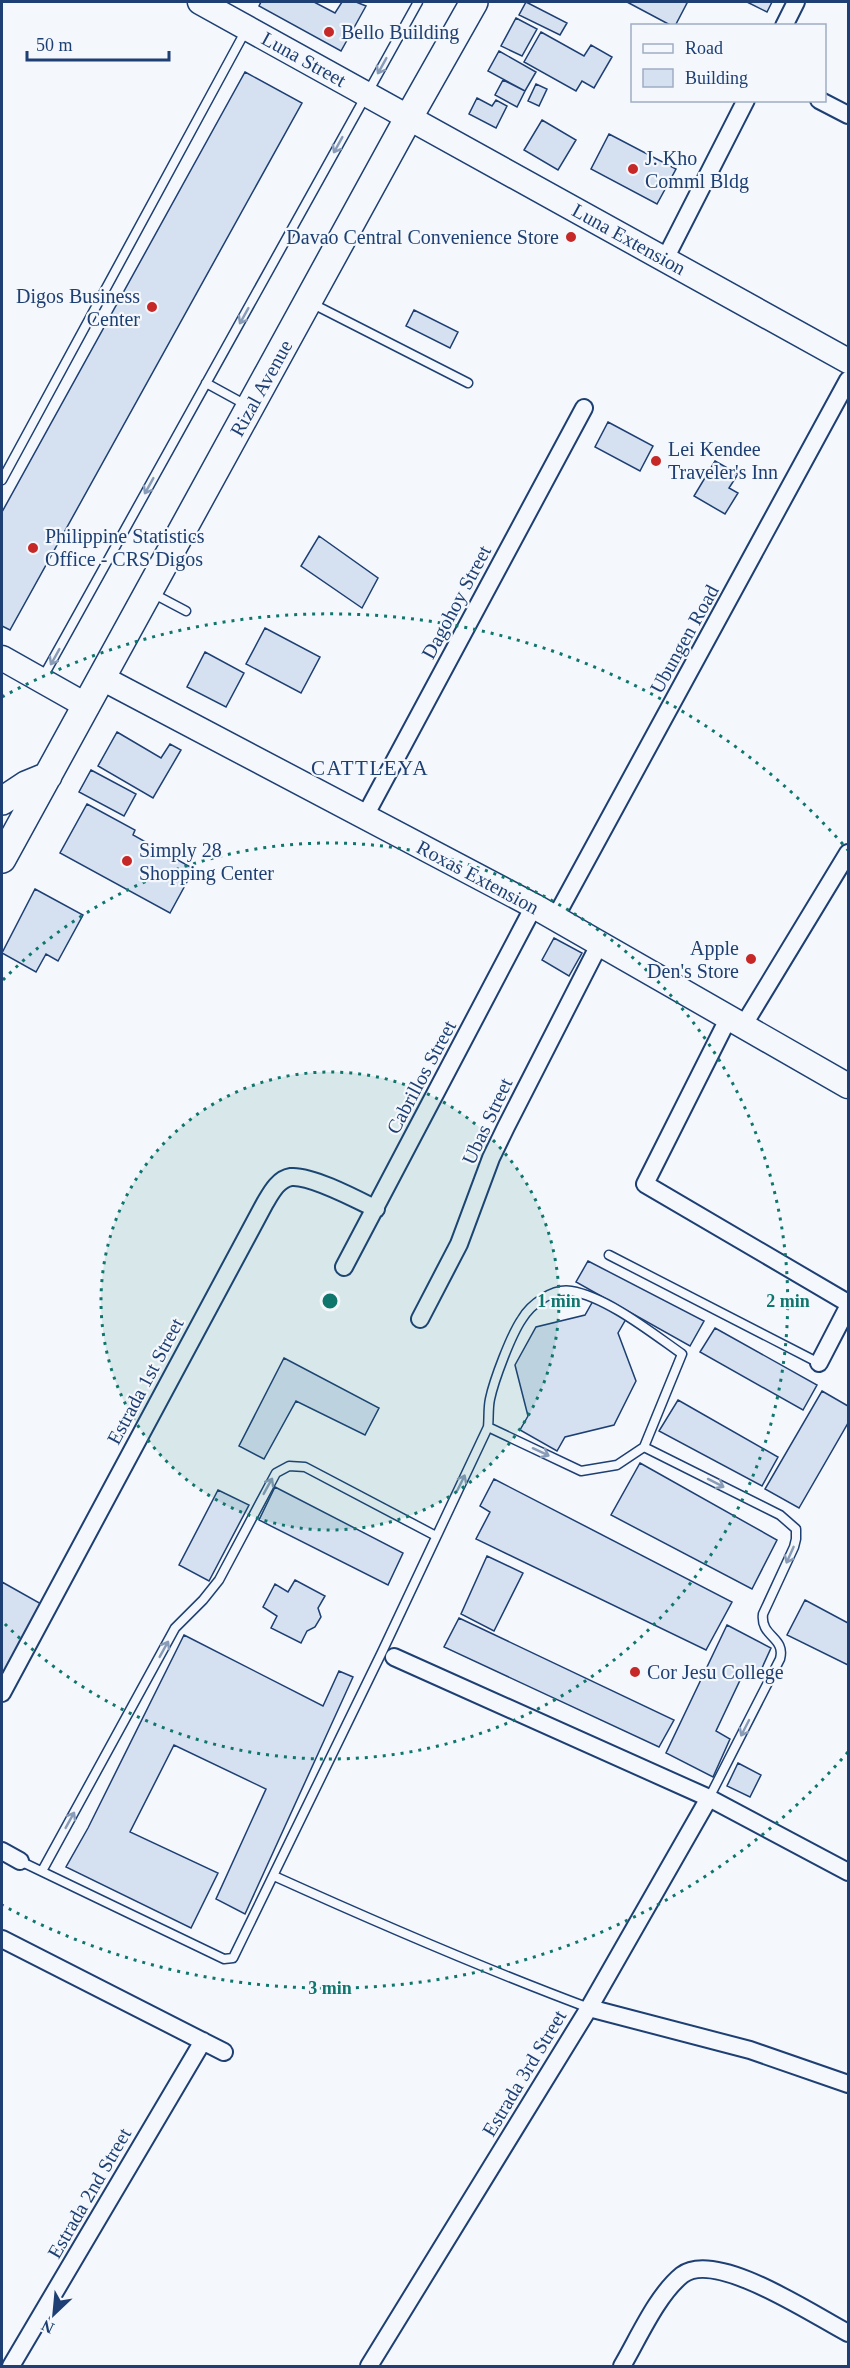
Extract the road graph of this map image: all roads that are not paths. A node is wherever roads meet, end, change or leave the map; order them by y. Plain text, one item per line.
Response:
1 (200, 2) edge
2 (418, 2) edge
3 (474, 2) edge
4 (795, 2) edge
5 (228, 8) edge
6 (785, 24) edge
7 (247, 27) junction
8 (366, 94) junction
9 (745, 102) edge
10 (823, 102) edge
11 (849, 115) edge
12 (409, 117) junction
13 (665, 259) junction
14 (308, 301) junction
15 (849, 361) edge
16 (849, 380) edge
17 (206, 383) junction
18 (468, 383) dead end
19 (250, 408) junction
20 (584, 408) dead end
21 (2, 480) edge
22 (149, 592) junction
23 (186, 611) dead end
24 (2, 658) edge
25 (102, 678) junction
26 (41, 680) junction
27 (87, 706) junction
28 (48, 776) junction
29 (2, 801) edge
30 (364, 816) junction
31 (849, 853) edge
32 (2, 859) edge
33 (534, 906) junction
34 (555, 918) junction
35 (600, 943) junction
36 (736, 1022) junction
37 (849, 1086) edge
38 (376, 1209) junction
39 (609, 1255) dead end
40 (344, 1267) dead end
41 (849, 1305) edge
42 (420, 1319) dead end
43 (819, 1363) joint
44 (488, 1427) junction
45 (644, 1447) junction
46 (436, 1536) junction
47 (388, 1654) junction
48 (2, 1693) edge
49 (709, 1798) junction
50 (2, 1851) edge
51 (20, 1861) joint
52 (42, 1871) junction
53 (849, 1872) edge
54 (274, 1875) junction
55 (2, 1939) edge
56 (589, 2007) junction
57 (203, 2041) junction
58 (224, 2052) dead end
59 (849, 2084) edge
60 (849, 2333) edge
61 (11, 2367) edge
62 (369, 2367) edge
63 (622, 2367) edge

1 - 5 street, Luna Street
2 -> 8 lane
3 - 12 main road, Rizal Avenue
4 - 6 street
5 - 7 street, Luna Street
7 - 8 street, Luna Street
7 - 21 lane
8 - 12 street, Luna Street
8 -> 17 lane
9 - 13 street
10 - 11 street
12 - 13 street, Luna Extension
12 - 14 main road, Rizal Avenue
13 - 15 street, Luna Extension
14 - 18 lane
14 - 19 main road, Rizal Avenue
16 - 34 street, Ubungen Road
17 - 19 lane
17 -> 26 lane
19 - 22 main road, Rizal Avenue
20 - 30 street, Dagohoy Street
22 - 23 lane
22 - 25 main road, Rizal Avenue
24 - 26 street
25 - 27 main road, Rizal Avenue
25 - 30 street, Roxas Extension
26 - 27 street
27 - 28 main road, Rizal Avenue
28 - 29 main road
28 - 32 main road, Rizal Avenue
30 - 33 street, Roxas Extension
31 - 36 street
33 - 34 street, Roxas Extension
33 - 38 street, Cabrillos Street
34 - 35 street, Roxas Extension
35 - 36 street, Roxas Extension
35 - 42 street, Ubas Street
36 - 37 street, Roxas Extension
36 - 41 street
38 - 40 street, Cabrillos Street
38 - 48 street, Estrada 1st Street
39 - 43 lane
41 - 43 street
44 -> 45 lane
44 - 45 lane
46 -> 44 lane
45 -> 49 lane
46 - 47 lane
52 -> 46 lane
47 - 49 street
47 - 54 lane
49 - 53 street
49 - 56 street, Estrada 3rd Street
50 - 51 street
51 - 52 lane
52 - 54 lane
54 - 56 lane
55 - 57 street
56 - 59 street
56 - 62 street, Estrada 3rd Street
57 - 58 street
57 - 61 street, Estrada 2nd Street
60 - 63 street

